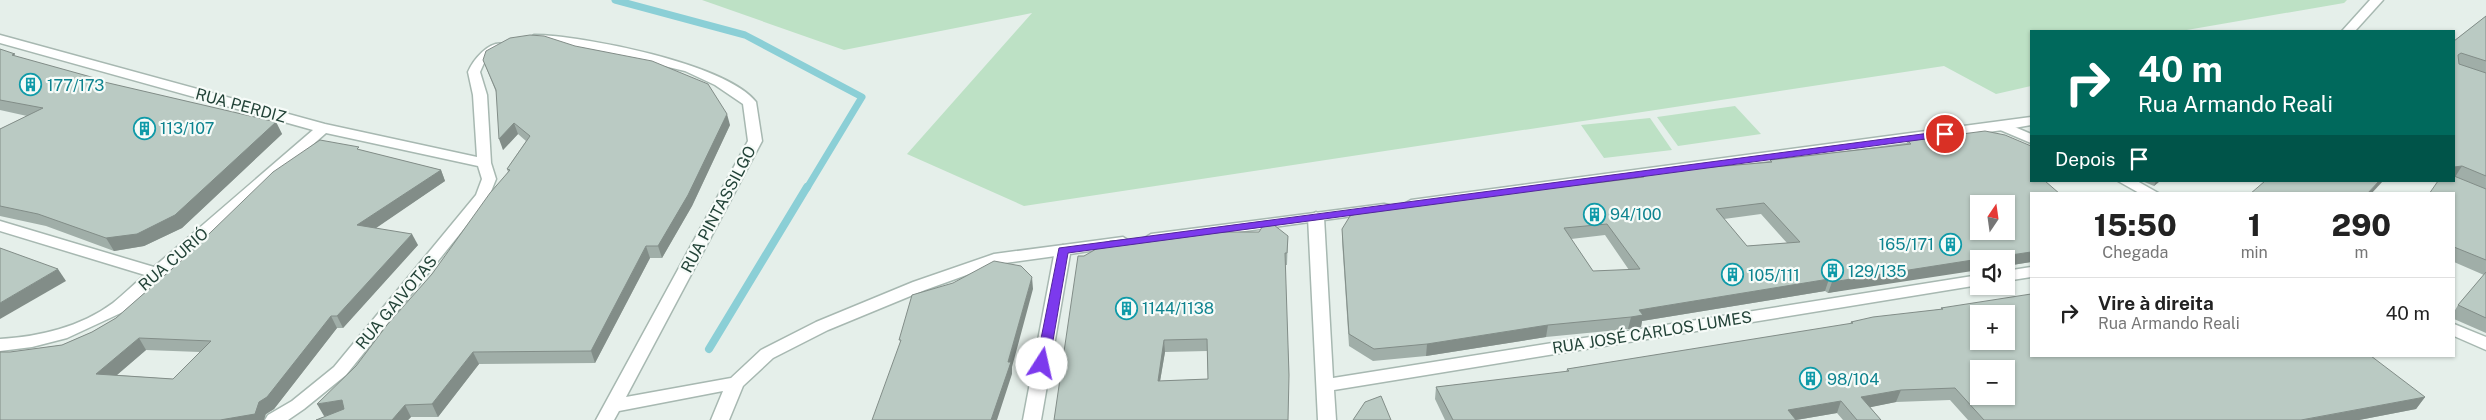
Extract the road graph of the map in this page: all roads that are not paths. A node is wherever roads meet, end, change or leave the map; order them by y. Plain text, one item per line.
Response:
1 (2377, 0) edge
2 (2349, 30) edge
3 (0, 39) edge
4 (2030, 121) edge
5 (2004, 126) junction
6 (323, 128) junction
7 (2030, 139) edge
8 (484, 163) junction
9 (2127, 182) edge
10 (2149, 192) edge
11 (1316, 217) junction
12 (0, 226) edge
13 (1063, 250) junction
14 (2030, 272) edge
15 (158, 274) junction
16 (2015, 275) edge
17 (1970, 281) edge
18 (2455, 330) edge
19 (2486, 344) edge
20 (0, 346) edge
21 (736, 383) junction
22 (1325, 385) junction
23 (609, 413) edge
24 (274, 420) edge
25 (720, 420) edge
26 (1032, 420) edge
27 (1327, 420) edge

1 - 2 street
3 - 6 street, RUA PERDIZ
4 - 5 street
5 - 7 street
5 - 11 street
6 - 8 street, RUA PERDIZ
6 - 15 street, RUA CURIÓ
8 - 23 street, RUA PINTASSILGO
8 - 24 street, RUA GAIVOTAS
9 - 10 street
11 - 13 street
11 - 22 street
12 - 15 street
13 - 21 street
13 - 26 street
14 - 16 street
15 - 20 street, RUA CURIÓ
17 - 22 street, RUA JOSÉ CARLOS LUMES
18 - 19 street
21 - 23 street
21 - 25 street
22 - 27 street

